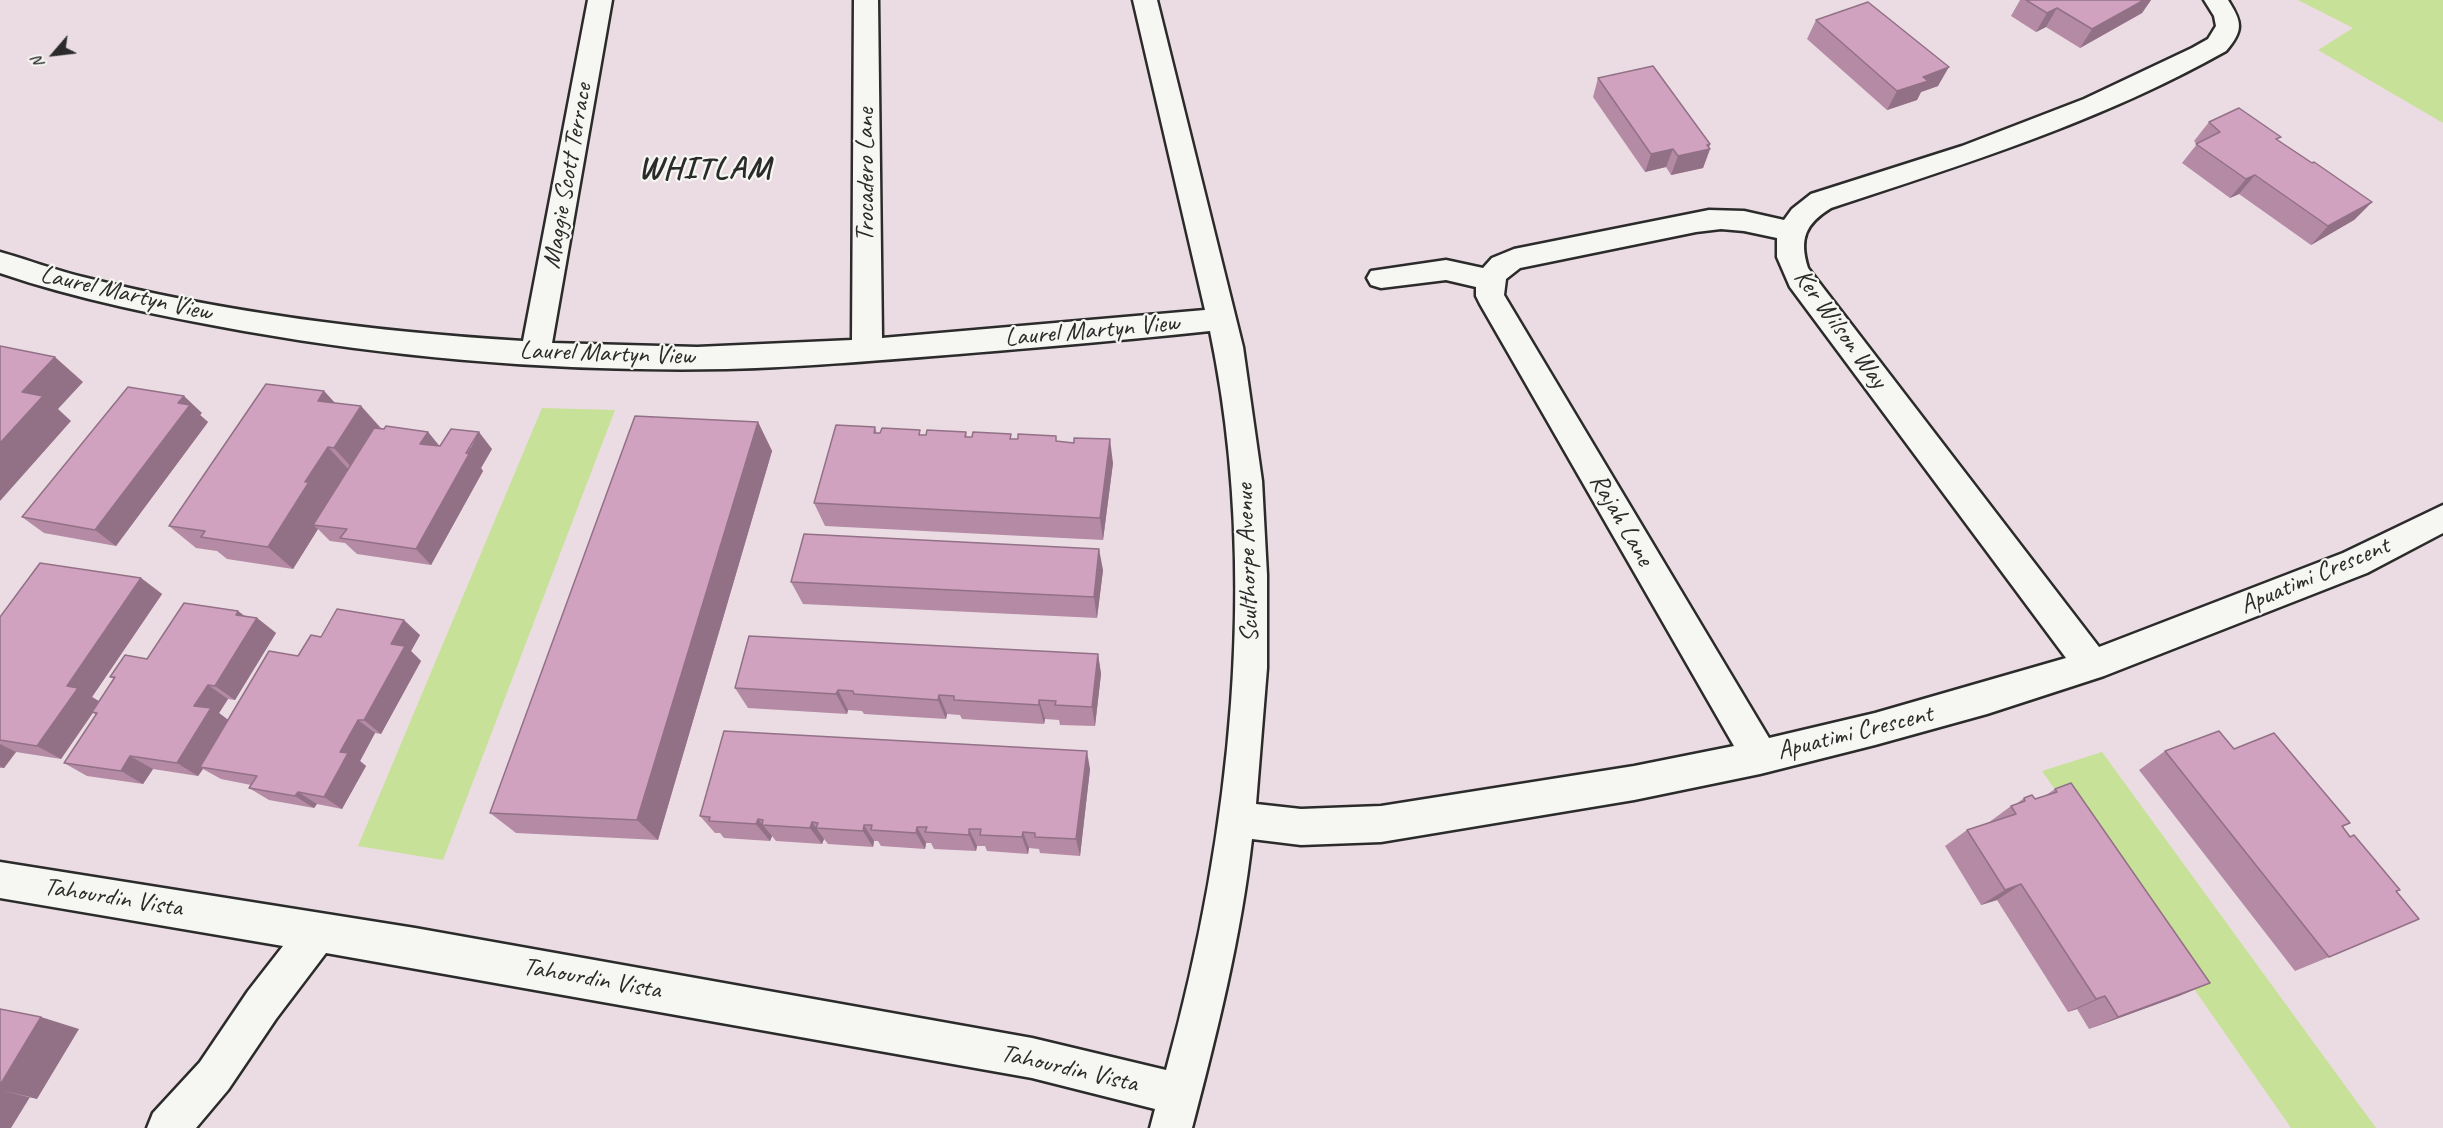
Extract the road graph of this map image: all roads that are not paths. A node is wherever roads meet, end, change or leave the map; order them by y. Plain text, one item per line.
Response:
1 (600, 0) edge
2 (866, 0) edge
3 (1145, 0) edge
4 (2216, 0) edge
5 (1791, 232) junction
6 (0, 262) edge
7 (1381, 278) dead end
8 (1490, 280) junction
9 (1221, 319) junction
10 (867, 350) junction
11 (536, 351) junction
12 (2443, 518) edge
13 (2092, 665) junction
14 (1760, 757) junction
15 (1238, 820) junction
16 (0, 880) edge
17 (318, 932) junction
18 (1175, 1111) edge
19 (168, 1128) edge

1 - 11 street, Maggie Scott Terrace
2 - 10 street, Trocadero Lane
3 - 9 street, Sculthorpe Avenue
4 - 5 street, Ker Wilson Way
5 - 8 street
5 - 13 street, Ker Wilson Way
6 - 11 street, Laurel Martyn View
7 - 8 street
8 - 14 street, Rajah Lane
9 - 10 street, Laurel Martyn View
9 - 15 street, Sculthorpe Avenue
10 - 11 street, Laurel Martyn View
12 - 13 street, Apuatimi Crescent
13 - 14 street, Apuatimi Crescent
14 - 15 street, Apuatimi Crescent
15 - 18 street, Sculthorpe Avenue
16 - 17 street, Tahourdin Vista
17 - 18 street, Tahourdin Vista
17 - 19 street

